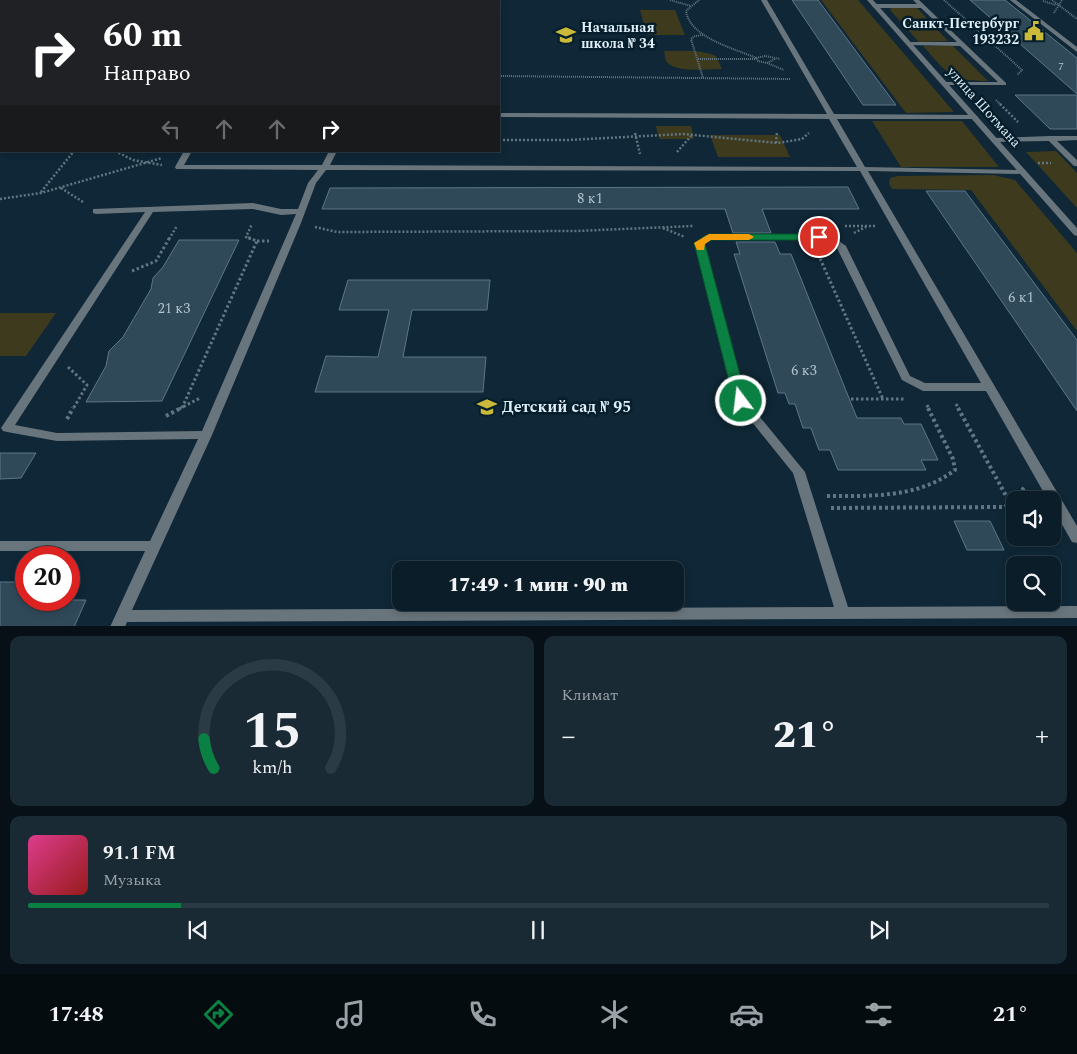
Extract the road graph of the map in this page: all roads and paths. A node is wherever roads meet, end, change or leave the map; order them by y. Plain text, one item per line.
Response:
1 (670, 0) edge
2 (699, 0) edge
3 (764, 0) edge
4 (870, 0) edge
5 (916, 0) edge
6 (944, 0) edge
7 (1013, 0) edge
8 (1038, 0) edge
9 (1052, 0) edge
10 (1059, 5) junction
11 (692, 6) junction
12 (875, 6) junction
13 (922, 6) junction
14 (1077, 19) edge
15 (703, 35) junction
16 (909, 44) junction
17 (962, 44) junction
18 (1077, 50) edge
19 (756, 58) junction
20 (698, 59) junction
21 (767, 62) junction
22 (772, 65) dead end
23 (500, 76) edge
24 (704, 78) junction
25 (793, 79) dead end
26 (945, 84) junction
27 (981, 84) junction
28 (1004, 84) junction
29 (500, 115) edge
30 (631, 116) junction
31 (831, 117) junction
32 (974, 117) junction
33 (812, 129) dead end
34 (635, 135) junction
35 (1050, 138) junction
36 (1077, 138) edge
37 (1034, 139) junction
38 (500, 140) edge
39 (995, 140) junction
40 (73, 152) edge
41 (117, 152) edge
42 (187, 152) edge
43 (333, 152) edge
44 (166, 157) dead end
45 (151, 163) junction
46 (1077, 164) edge
47 (179, 167) junction
48 (323, 169) junction
49 (643, 169) junction
50 (864, 169) junction
51 (1023, 172) junction
52 (60, 188) junction
53 (41, 193) junction
54 (0, 199) edge
55 (187, 208) junction
56 (260, 208) junction
57 (151, 209) junction
58 (96, 211) joint
59 (302, 211) junction
60 (297, 223) junction
61 (695, 226) dead end
62 (838, 226) dead end
63 (896, 226) junction
64 (660, 227) junction
65 (1077, 233) edge
66 (811, 237) junction
67 (699, 243) junction
68 (102, 284) junction
69 (55, 355) junction
70 (227, 384) junction
71 (917, 386) junction
72 (947, 387) junction
73 (990, 387) junction
74 (924, 399) junction
75 (851, 400) dead end
76 (883, 400) junction
77 (182, 408) junction
78 (206, 435) junction
79 (128, 436) junction
80 (57, 437) junction
81 (1039, 472) junction
82 (1021, 491) edge
83 (806, 496) junction
84 (1006, 496) edge
85 (1006, 506) edge
86 (810, 508) junction
87 (1077, 538) edge
88 (0, 546) edge
89 (153, 546) junction
90 (1077, 612) edge
91 (843, 613) junction
92 (119, 621) edge

1 - 11 path
2 - 11 path
3 - 31 street
4 - 12 street, улица Шотмана
5 - 13 street
6 - 28 path
7 - 18 street
8 - 10 path
9 - 10 path
10 - 14 path
11 - 15 path
12 - 13 street
12 - 16 street, улица Шотмана
13 - 17 street
15 - 19 path
15 - 20 path
16 - 17 street
16 - 26 street, улица Шотмана
17 - 28 street
19 - 20 path
19 - 21 path
19 - 21 path
20 - 24 path
21 - 22 path
23 - 24 path
24 - 25 path
26 - 27 street
26 - 32 street, улица Шотмана
27 - 28 street
27 - 37 path
29 - 30 street
30 - 31 street
30 - 34 path
31 - 32 street
31 - 50 street
32 - 39 street, улица Шотмана
33 - 34 path
34 - 38 path
34 - 49 path
35 - 36 street
35 - 37 street
35 - 46 street
37 - 39 street
39 - 51 street, улица Шотмана
40 - 53 path
41 - 45 path
42 - 47 street
43 - 48 street
44 - 45 path
45 - 47 path
45 - 52 path
47 - 48 street
48 - 49 street
48 - 59 street
49 - 50 street
50 - 51 street
50 - 63 street
51 - 65 street, улица Шотмана
52 - 53 path
52 - 58 path
53 - 54 path
55 - 56 street
55 - 57 street
55 - 68 path
56 - 59 street
56 - 77 path
57 - 58 street
57 - 68 street
59 - 60 street
60 - 64 path
60 - 70 street
61 - 64 path
62 - 63 path
63 - 73 street
64 - 67 path
66 - 67 street
66 - 71 street
66 - 76 path
67 - 83 street
68 - 69 street
69 - 80 path
69 - 80 street
70 - 77 path
70 - 78 street
71 - 72 street
71 - 74 path
72 - 73 street
72 - 84 path
73 - 81 street
74 - 76 path
74 - 83 path
75 - 76 path
77 - 79 path
78 - 79 street
78 - 89 street
79 - 80 street
81 - 82 path
81 - 87 street
83 - 86 street
85 - 86 path
86 - 91 street
88 - 89 street
89 - 92 street
90 - 91 street
91 - 92 street

